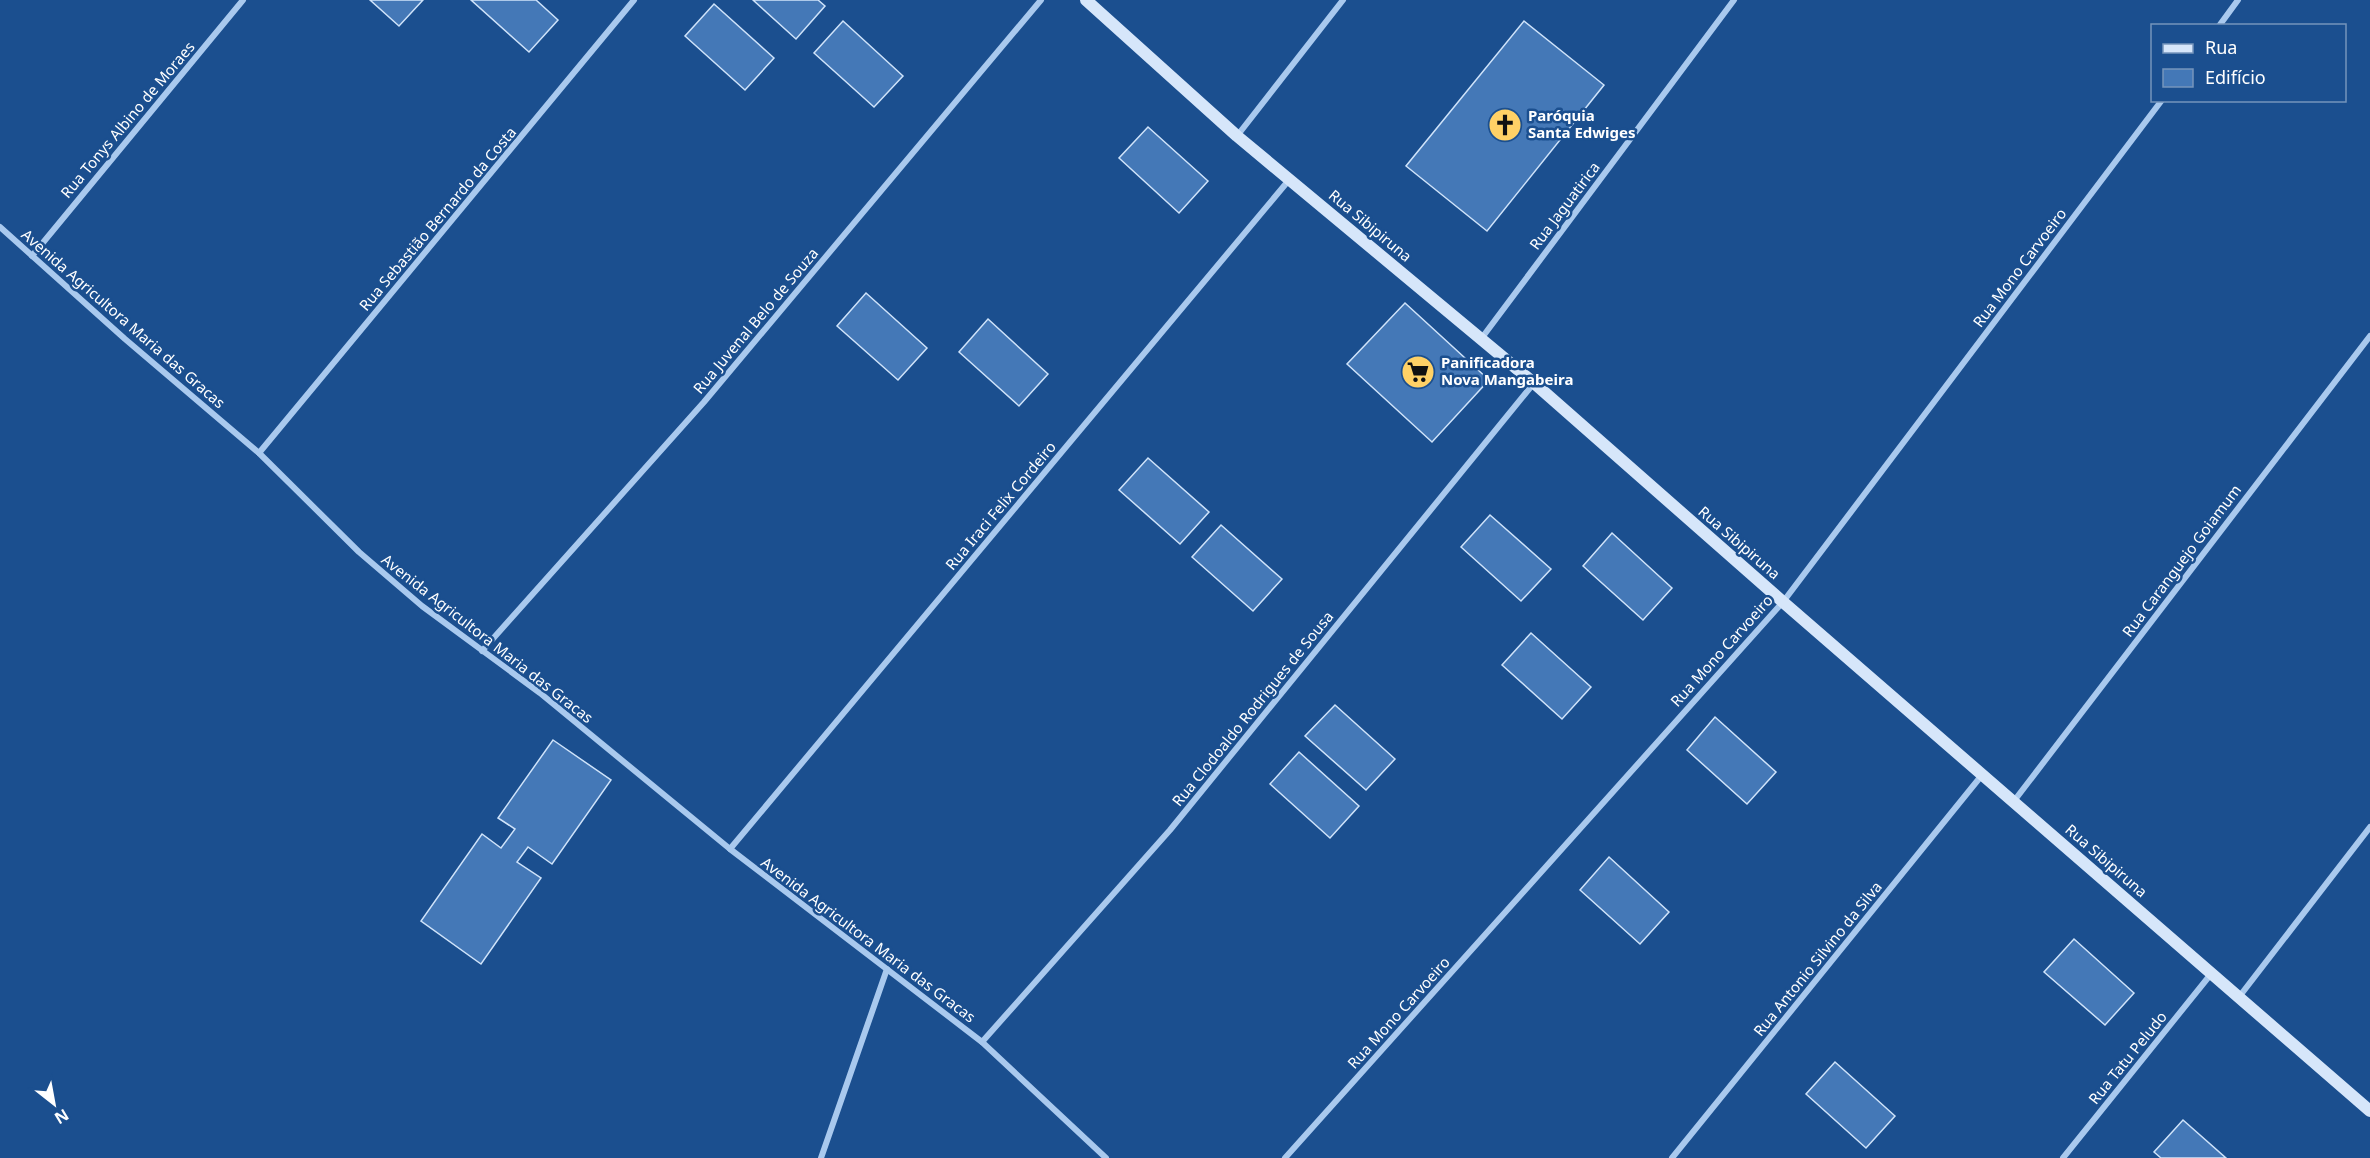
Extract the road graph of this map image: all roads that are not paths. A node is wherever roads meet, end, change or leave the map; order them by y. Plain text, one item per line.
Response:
1 (243, 0) edge
2 (634, 0) edge
3 (1041, 0) edge
4 (1086, 0) edge
5 (1343, 0) edge
6 (1734, 0) edge
7 (2238, 0) edge
8 (2220, 24) edge
9 (2160, 102) edge
10 (1237, 135) junction
11 (1290, 178) junction
12 (0, 227) edge
13 (32, 256) junction
14 (2370, 336) edge
15 (1481, 340) junction
16 (1534, 383) junction
17 (259, 453) junction
18 (1783, 602) junction
19 (482, 651) junction
20 (1983, 774) junction
21 (2014, 801) junction
22 (2370, 827) edge
23 (730, 849) junction
24 (887, 969) junction
25 (2212, 973) junction
26 (2239, 997) junction
27 (982, 1042) junction
28 (2370, 1111) edge
29 (820, 1158) edge
30 (1106, 1158) edge
31 (1285, 1158) edge
32 (1672, 1158) edge
33 (2063, 1158) edge

1 - 13 street, Rua Tonys Albino de Moraes
2 - 17 street, Rua Sebastião Bernardo da Costa
3 - 19 street, Rua Juvenal Belo de Souza
4 - 10 street, Rua Sibipiruna
5 - 10 street
6 - 15 street, Rua Jaguatirica
7 - 8 street
9 - 18 street, Rua Mono Carvoeiro
10 - 11 street, Rua Sibipiruna
11 - 15 street, Rua Sibipiruna
11 - 23 street, Rua Iraci Felix Cordeiro
12 - 13 street, Avenida Agricultora Maria das Gracas
13 - 17 street, Avenida Agricultora Maria das Gracas
14 - 21 street, Rua Caranguejo Goiamum
15 - 16 street, Rua Sibipiruna
16 - 18 street, Rua Sibipiruna
16 - 27 street, Rua Clodoaldo Rodrigues de Sousa
17 - 19 street, Avenida Agricultora Maria das Gracas
18 - 20 street, Rua Sibipiruna
18 - 31 street, Rua Mono Carvoeiro
19 - 23 street, Avenida Agricultora Maria das Gracas
20 - 21 street, Rua Sibipiruna
20 - 32 street, Rua Antonio Silvino da Silva
21 - 25 street, Rua Sibipiruna
22 - 26 street
23 - 24 street, Avenida Agricultora Maria das Gracas
24 - 27 street, Avenida Agricultora Maria das Gracas
24 - 29 street
25 - 26 street, Rua Sibipiruna
25 - 33 street, Rua Tatu Peludo
26 - 28 street, Rua Sibipiruna
27 - 30 street, Avenida Agricultora Maria das Gracas

